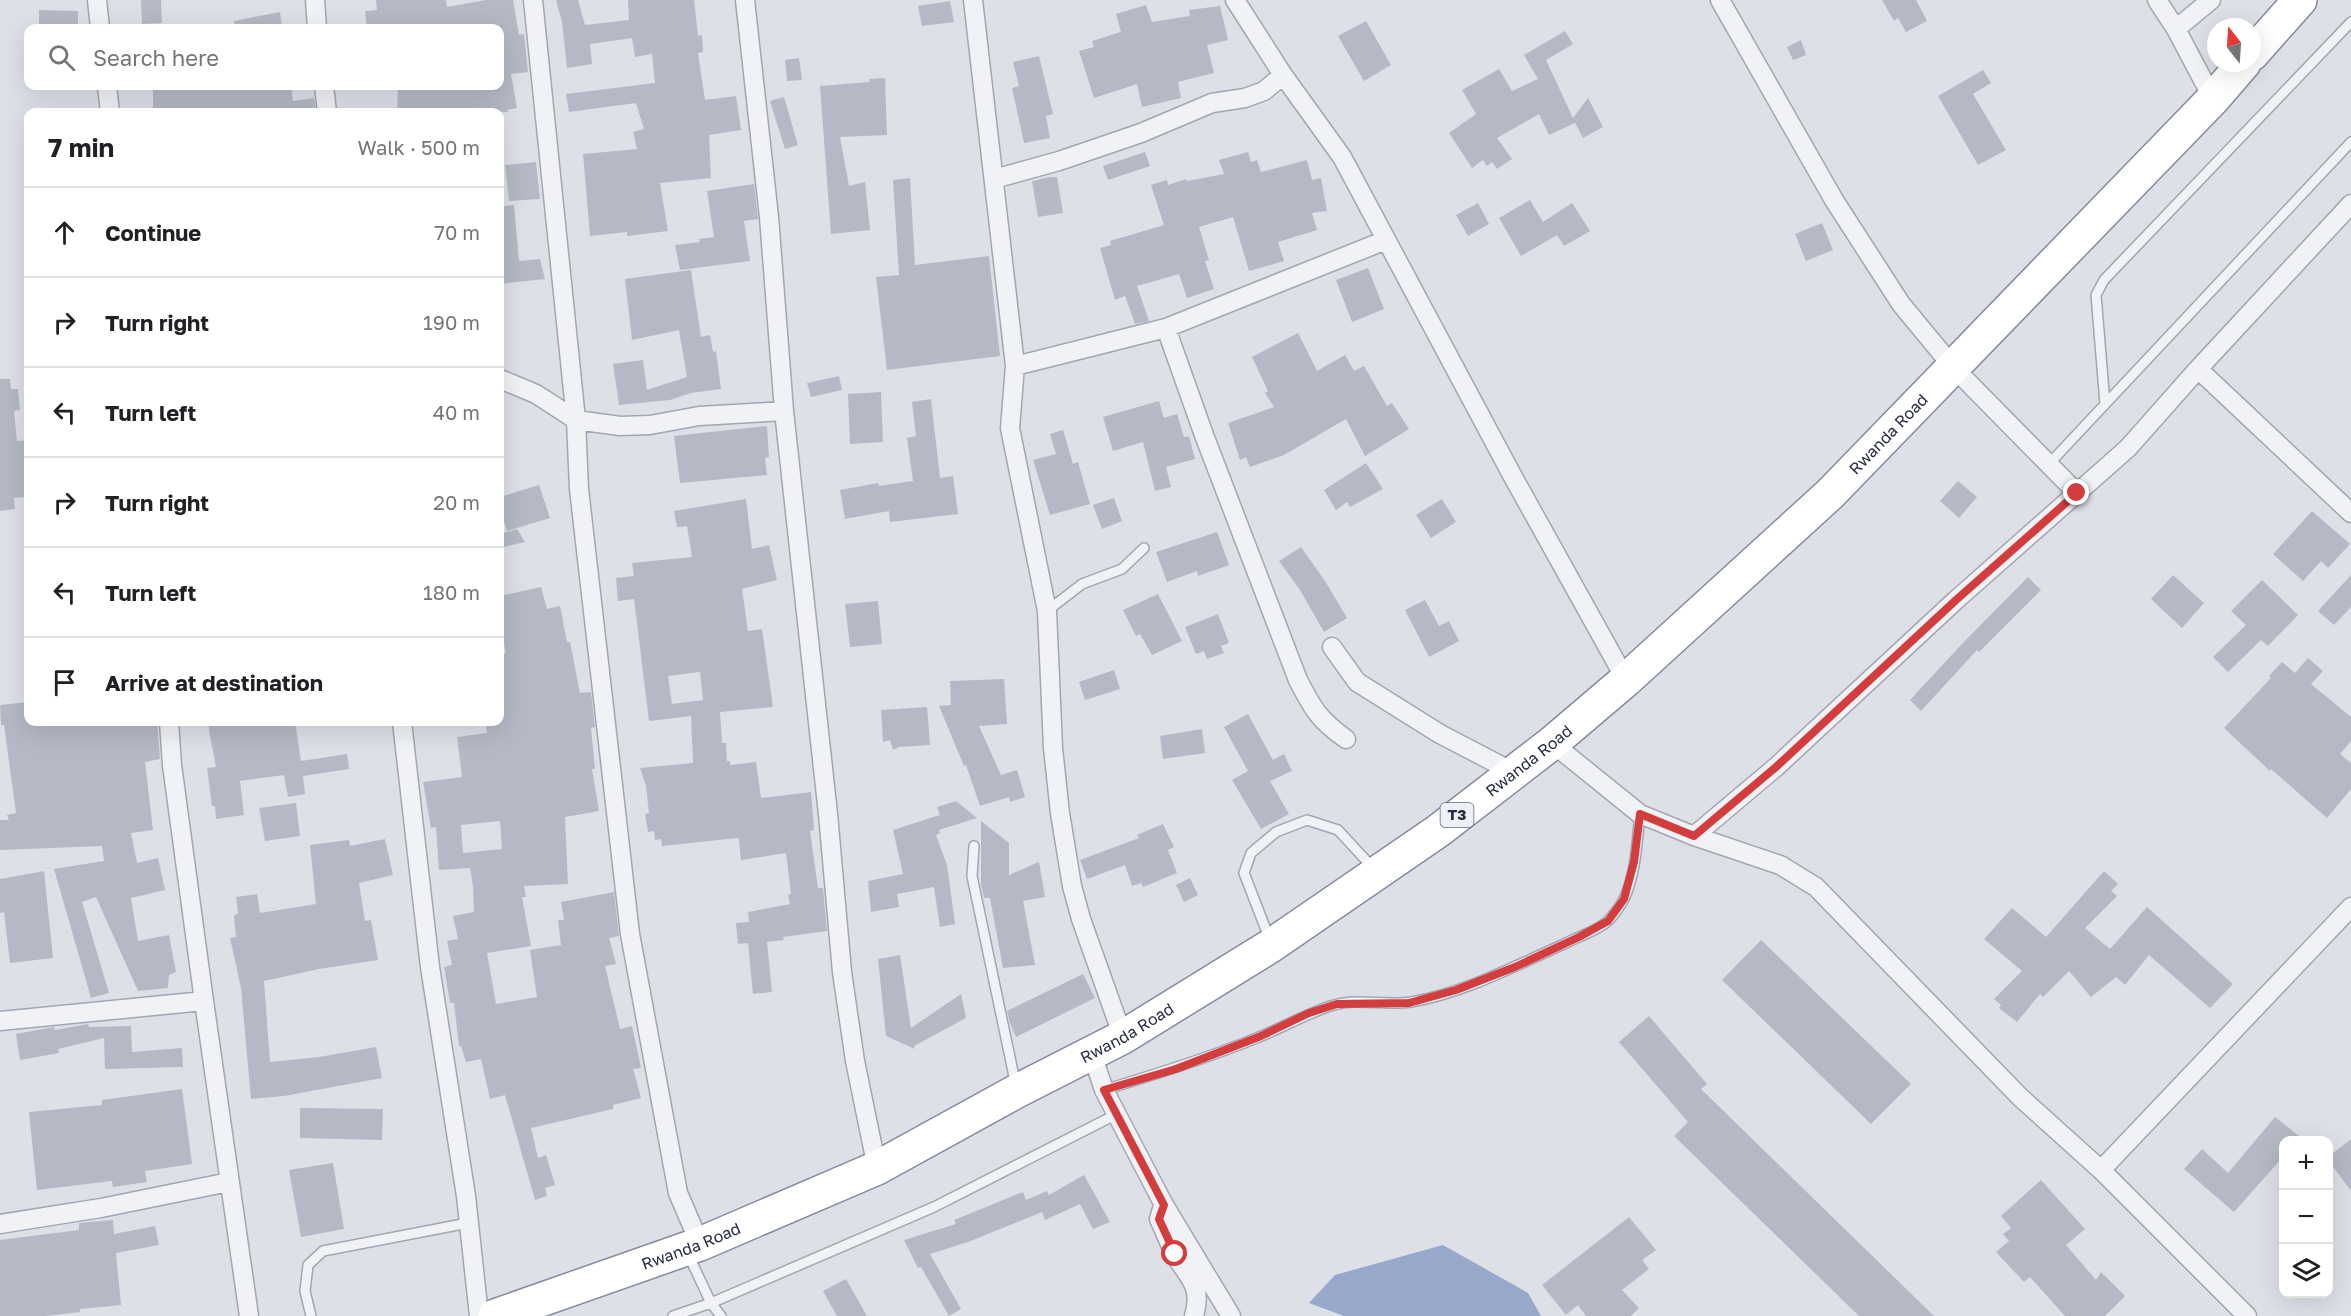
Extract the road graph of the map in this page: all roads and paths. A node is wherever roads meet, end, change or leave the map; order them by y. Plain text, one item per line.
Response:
1 (97, 0) edge
2 (315, 0) edge
3 (533, 0) edge
4 (745, 0) edge
5 (973, 0) edge
6 (1235, 0) edge
7 (1720, 0) edge
8 (2157, 0) edge
9 (2211, 0) edge
10 (2300, 0) edge
11 (2351, 22) edge
12 (100, 24) edge
13 (318, 24) edge
14 (2176, 29) junction
15 (2261, 44) edge
16 (2236, 72) edge
17 (1283, 75) junction
18 (107, 90) edge
19 (324, 90) edge
20 (2213, 99) junction
21 (110, 108) edge
22 (327, 108) edge
23 (2351, 142) edge
24 (994, 179) junction
25 (2351, 204) edge
26 (1386, 240) junction
27 (1166, 328) junction
28 (1014, 366) junction
29 (1953, 367) junction
30 (2198, 369) junction
31 (504, 381) edge
32 (2105, 404) junction
33 (784, 411) junction
34 (576, 420) junction
35 (2049, 464) junction
36 (2077, 493) junction
37 (2351, 513) edge
38 (1144, 548) dead end
39 (1047, 611) junction
40 (1332, 647) dead end
41 (1626, 680) junction
42 (169, 726) edge
43 (402, 726) edge
44 (1346, 739) dead end
45 (1552, 743) junction
46 (1513, 772) junction
47 (1640, 814) junction
48 (1694, 836) junction
49 (974, 846) dead end
50 (1377, 873) junction
51 (2351, 907) edge
52 (1272, 945) junction
53 (204, 1001) junction
54 (0, 1021) edge
55 (1124, 1037) junction
56 (1092, 1054) junction
57 (1104, 1090) junction
58 (1017, 1091) junction
59 (1117, 1114) junction
60 (878, 1168) junction
61 (2101, 1170) junction
62 (229, 1182) junction
63 (1164, 1205) junction
64 (468, 1223) junction
65 (0, 1224) edge
66 (693, 1246) junction
67 (711, 1302) junction
68 (249, 1316) edge
69 (311, 1316) edge
70 (479, 1316) edge
71 (495, 1316) edge
72 (673, 1316) edge
73 (721, 1316) edge
74 (1194, 1316) edge
75 (1231, 1316) edge
76 (2247, 1316) edge

1 - 12 street
2 - 13 street
3 - 34 street
4 - 33 street
5 - 24 street
6 - 17 street
7 - 29 street
8 - 14 street
9 - 14 street
10 - 15 highway
11 - 32 lane
14 - 20 street
16 - 20 highway, Rwanda Road / T3
17 - 24 street
17 - 26 street
18 - 21 street
19 - 22 street
20 - 29 highway, Rwanda Road / T3
23 - 32 lane
24 - 28 street
25 - 30 street
26 - 27 street
26 - 41 street
27 - 28 street
27 - 44 street
28 - 39 street
29 - 35 street
29 - 41 highway, Rwanda Road / T3
30 - 36 street
30 - 37 street
31 - 34 street
32 - 35 lane
33 - 34 street
33 - 60 street
34 - 66 street
35 - 36 street
36 - 48 street
38 - 39 lane
39 - 55 street
40 - 46 street
41 - 45 highway, Rwanda Road / T3
42 - 53 street
43 - 64 street
45 - 46 highway, Rwanda Road / T3
45 - 47 street
46 - 50 highway, Rwanda Road / T3
47 - 48 street
47 - 57 lane
48 - 61 street
49 - 58 lane
50 - 52 highway, Rwanda Road / T3
50 - 52 lane
51 - 61 street
52 - 55 highway, Rwanda Road / T3
53 - 54 street
53 - 62 street
55 - 56 highway, Rwanda Road / T3
56 - 57 street
56 - 58 highway, Rwanda Road / T3
57 - 59 street
58 - 60 highway, Rwanda Road / T3
59 - 63 street
59 - 67 lane
60 - 66 highway, Rwanda Road / T3
61 - 76 street
62 - 65 street
62 - 68 street
63 - 74 street
63 - 75 street
64 - 69 lane
64 - 70 street
66 - 67 lane
66 - 71 highway, Rwanda Road / T3
67 - 72 lane
67 - 73 lane

